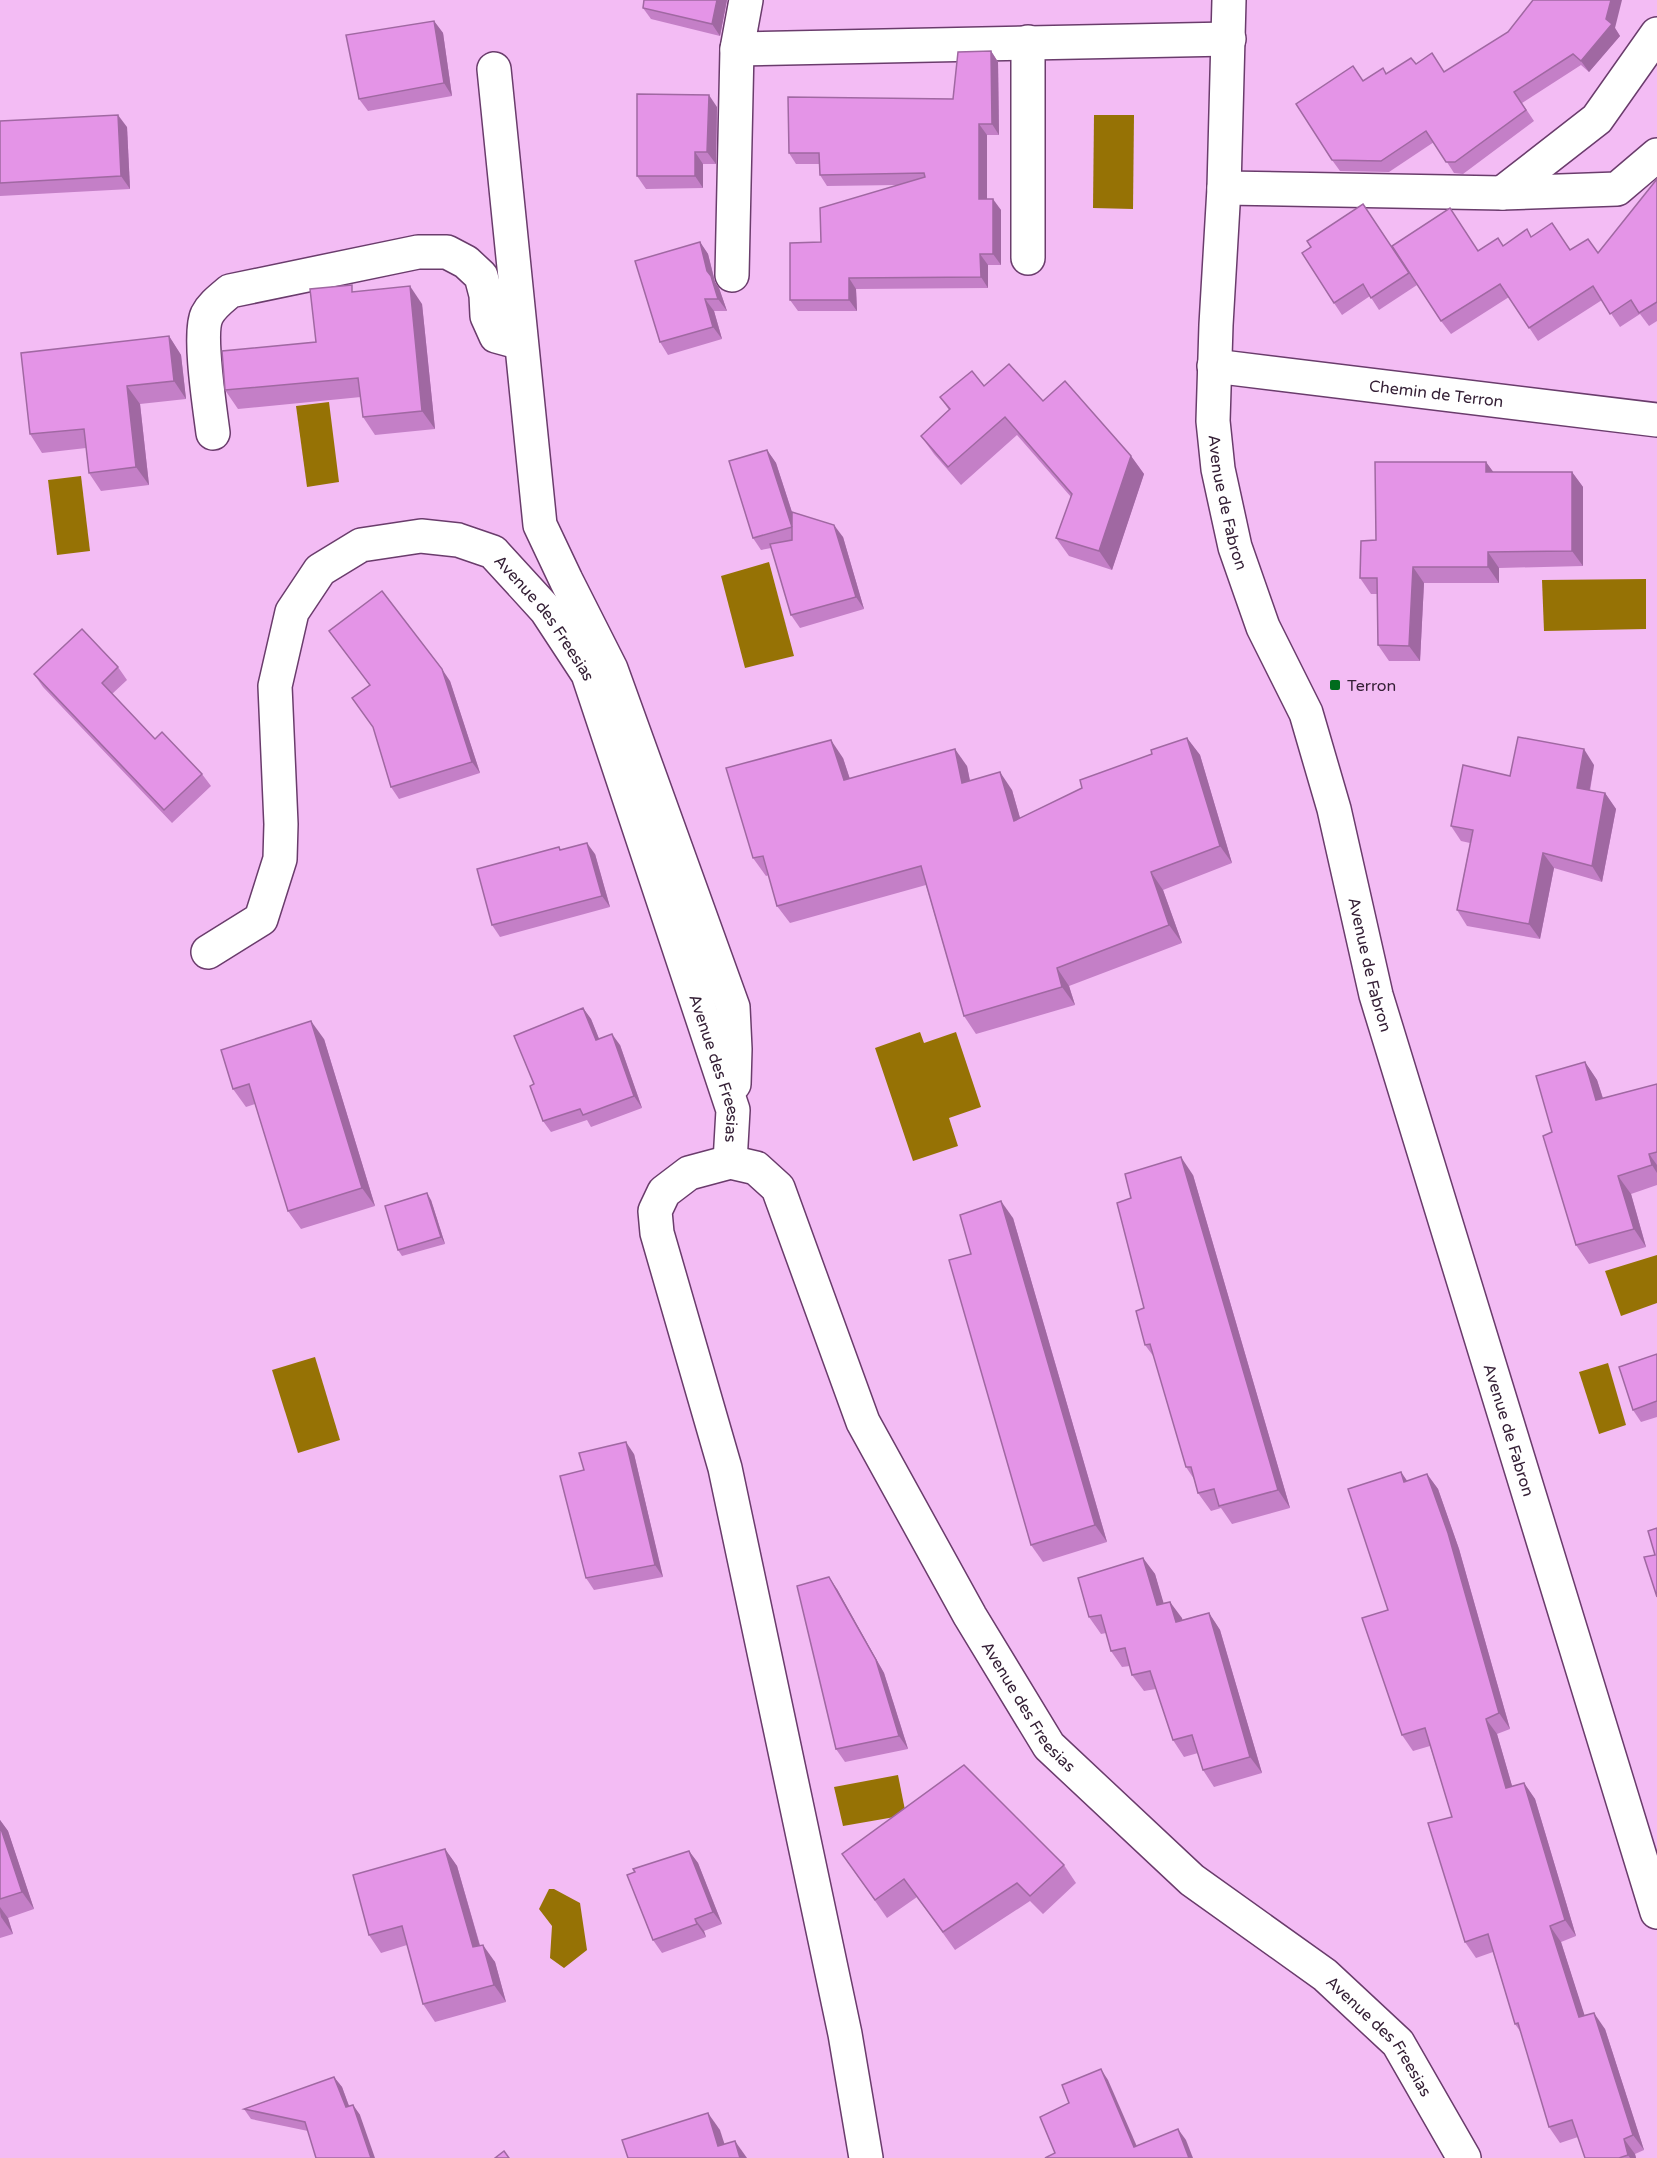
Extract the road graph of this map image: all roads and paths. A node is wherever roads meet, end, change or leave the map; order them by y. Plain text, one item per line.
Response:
1 (746, 0) edge
2 (1229, 0) edge
3 (1657, 34) edge
4 (1229, 39) junction
5 (1028, 42) junction
6 (737, 49) junction
7 (494, 69) dead end
8 (1657, 155) edge
9 (1224, 188) junction
10 (1502, 194) junction
11 (1028, 258) dead end
12 (732, 275) dead end
13 (521, 343) junction
14 (1214, 366) junction
15 (1654, 414) edge
16 (213, 433) dead end
17 (208, 952) dead end
18 (733, 1110) junction
19 (730, 1162) junction
20 (1657, 1912) edge
21 (866, 2158) edge
22 (1464, 2158) edge

1 - 6 street
2 - 4 street, Avenue de Fabron
3 - 10 street
4 - 5 street
4 - 9 street, Avenue de Fabron
5 - 6 street
5 - 11 street
6 - 12 street
7 - 13 street
8 - 10 street
9 - 10 street
9 - 14 street, Avenue de Fabron
13 - 16 street
13 - 18 street
14 - 15 street, Chemin de Terron
14 - 20 street, Avenue de Fabron
17 - 18 street, Avenue des Freesias
18 - 19 street, Avenue des Freesias
19 - 21 street, Avenue des Freesias
19 - 22 street, Avenue des Freesias

